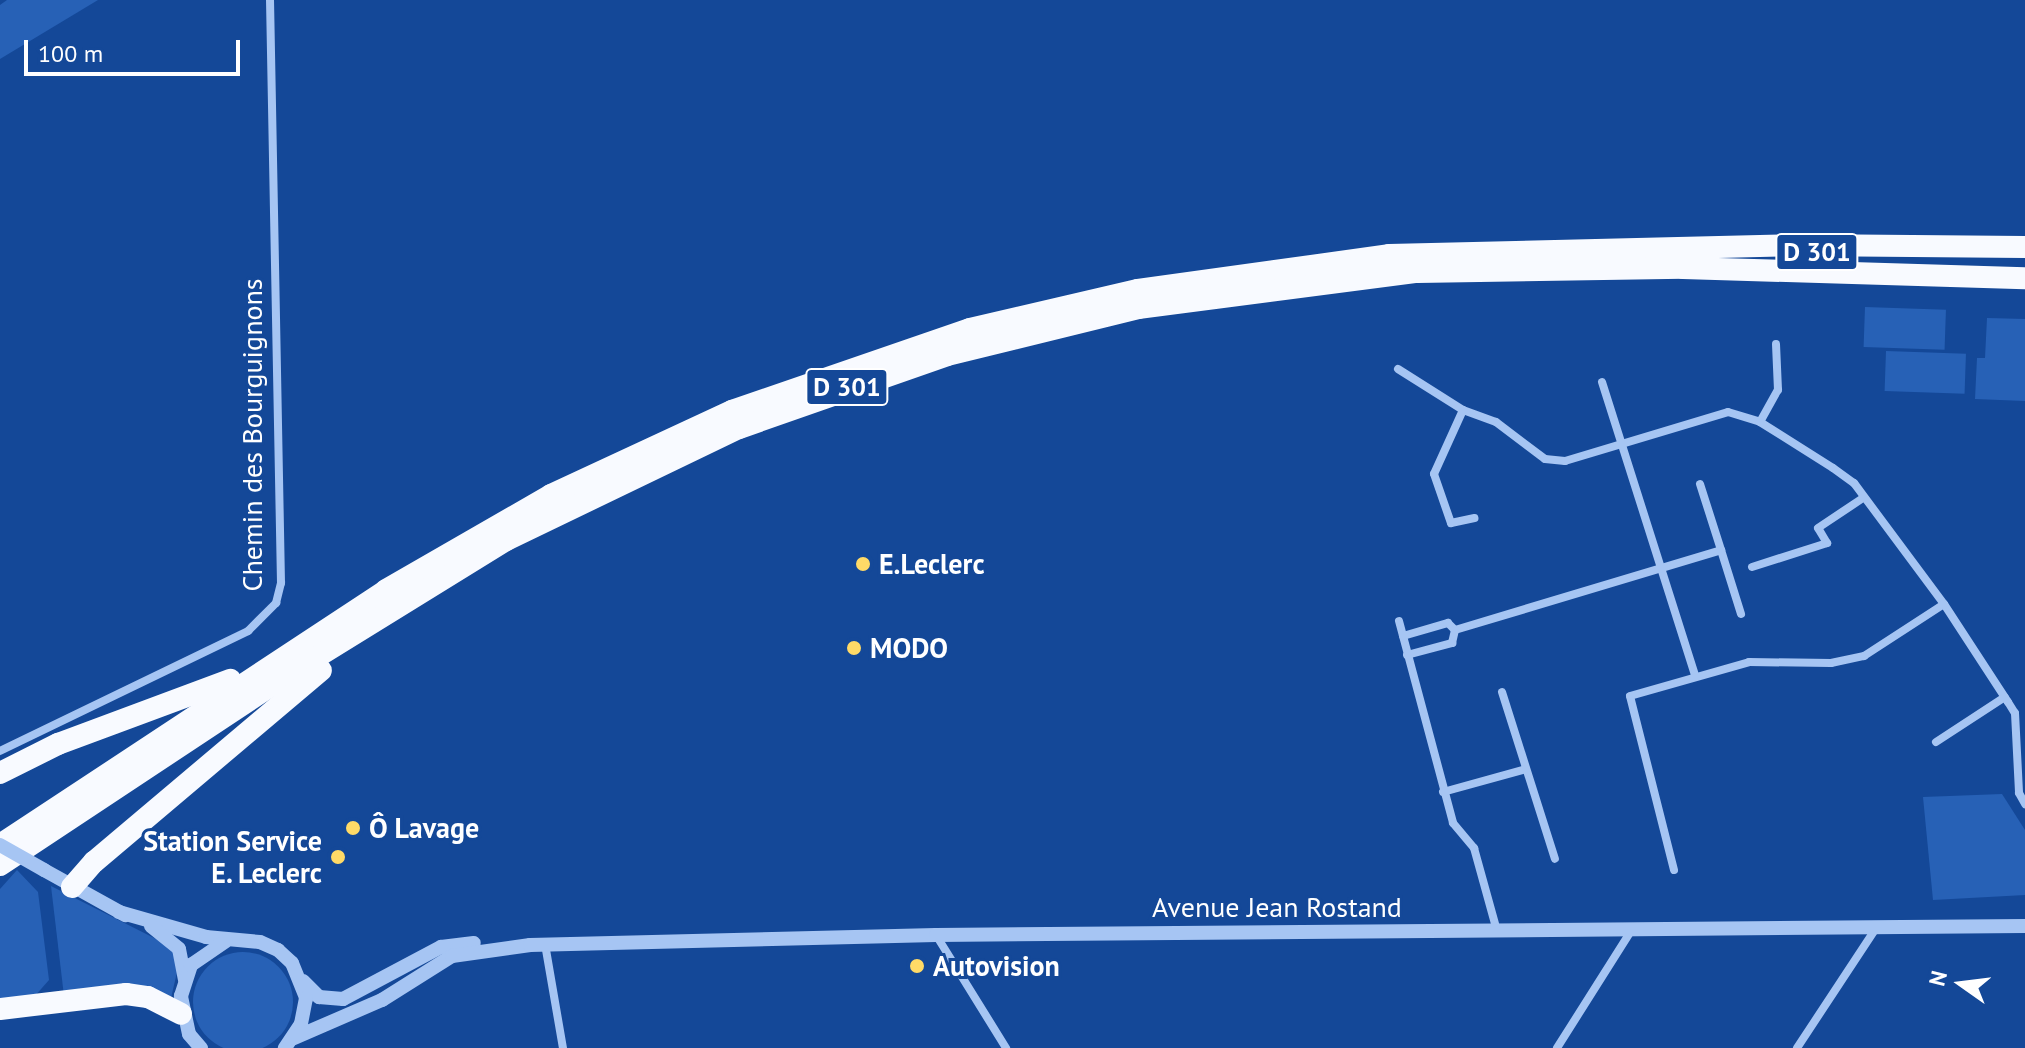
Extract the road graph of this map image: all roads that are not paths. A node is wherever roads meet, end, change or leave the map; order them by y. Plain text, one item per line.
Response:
1 (270, 0) edge
2 (2025, 247) edge
3 (1609, 249) junction
4 (2025, 260) edge
5 (1823, 270) junction
6 (2025, 278) edge
7 (2025, 288) edge
8 (1776, 344) dead end
9 (1398, 369) dead end
10 (1602, 382) dead end
11 (798, 406) junction
12 (1463, 410) junction
13 (1760, 422) junction
14 (1621, 443) junction
15 (1700, 484) dead end
16 (1863, 498) junction
17 (1474, 518) dead end
18 (1721, 550) junction
19 (1661, 567) junction
20 (1752, 567) dead end
21 (1944, 604) junction
22 (1741, 614) dead end
23 (1399, 621) dead end
24 (1455, 630) junction
25 (1403, 636) junction
26 (1407, 655) junction
27 (1695, 676) junction
28 (248, 680) junction
29 (1502, 692) dead end
30 (2005, 697) junction
31 (80, 709) junction
32 (89, 733) junction
33 (1936, 742) dead end
34 (0, 751) edge
35 (1526, 769) junction
36 (0, 773) edge
37 (1443, 792) junction
38 (2025, 804) edge
39 (0, 845) edge
40 (1555, 859) dead end
41 (0, 865) edge
42 (1674, 870) dead end
43 (72, 887) junction
44 (119, 912) junction
45 (2025, 926) edge
46 (1876, 928) junction
47 (1497, 931) junction
48 (1631, 931) junction
49 (936, 935) junction
50 (234, 939) junction
51 (538, 945) junction
52 (185, 979) junction
53 (302, 980) junction
54 (0, 1009) edge
55 (181, 1014) junction
56 (290, 1043) edge
57 (201, 1048) edge
58 (563, 1048) edge
59 (1006, 1048) edge
60 (1557, 1048) edge
61 (1797, 1048) edge

1 - 31 street, Chemin des Bourguignons
2 - 3 highway
3 - 4 highway, D 301
3 - 28 highway, D 301
5 - 6 highway, D 301
5 - 7 highway
5 - 11 highway, D 301
8 - 13 street
9 - 12 street
10 - 14 street
11 - 41 highway, D 301
11 - 43 highway
12 - 14 street
12 - 17 street
13 - 14 street
13 - 16 street
14 - 19 street
15 - 18 street
16 - 20 street
16 - 21 street
18 - 19 street
18 - 22 street
19 - 24 street
19 - 27 street
21 - 27 street
21 - 30 street
23 - 25 street
24 - 25 street
24 - 26 street
25 - 26 street
26 - 37 street
27 - 42 street
28 - 32 highway
28 - 39 highway, D 301
29 - 35 street
30 - 33 street
30 - 38 street
31 - 32 street
31 - 34 street, Chemin des Bourguignons
32 - 36 highway
35 - 37 street
35 - 40 street
37 - 47 street
39 - 43 street, bridge
43 - 44 street
44 - 50 street
44 - 52 street
45 - 46 street, Avenue Jean Rostand
46 - 48 street, Avenue Jean Rostand
46 - 61 street
47 - 48 street, Avenue Jean Rostand
47 - 49 street, Avenue Jean Rostand
48 - 60 street
49 - 51 street, Avenue Jean Rostand
49 - 59 street
50 - 52 street
50 - 53 street
51 - 53 street, Avenue Jean Rostand
51 - 56 street, Avenue Jean Rostand
51 - 58 street
52 - 55 street
53 - 56 street
54 - 55 highway
55 - 57 street

